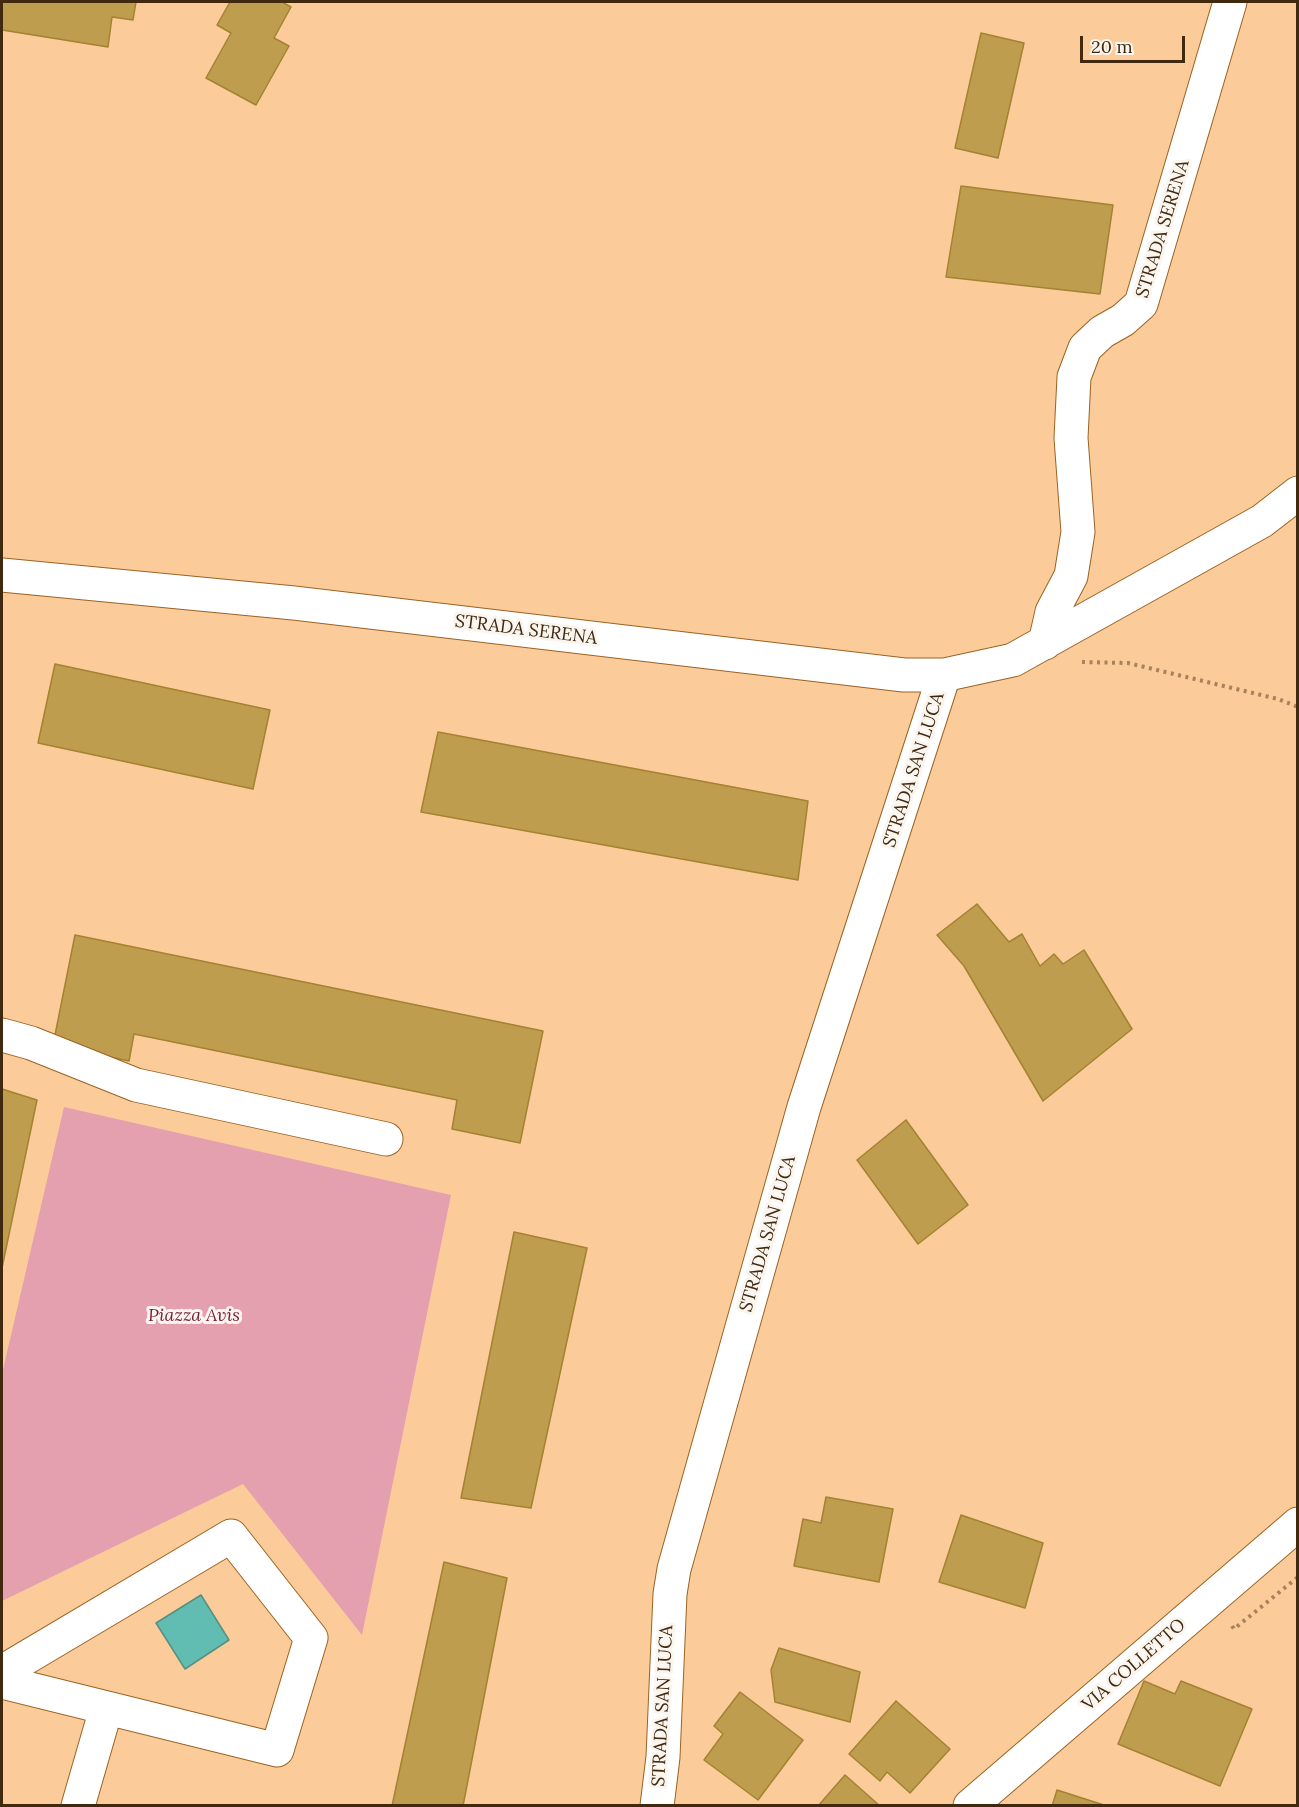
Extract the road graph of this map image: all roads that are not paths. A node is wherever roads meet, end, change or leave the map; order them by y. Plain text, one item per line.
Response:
1 (1230, 2) edge
2 (1298, 493) edge
3 (2, 575) edge
4 (1045, 642) junction
5 (944, 675) junction
6 (2, 1035) edge
7 (386, 1139) dead end
8 (1298, 1524) edge
9 (2, 1672) edge
10 (2, 1682) edge
11 (106, 1708) junction
12 (78, 1806) edge
13 (657, 1806) edge
14 (970, 1806) edge

1 - 4 street, STRADA SERENA
2 - 4 street, STRADA SERENA
3 - 5 street, STRADA SERENA
4 - 5 street, STRADA SERENA
5 - 13 street, STRADA SAN LUCA
6 - 7 street
8 - 14 street, VIA COLLETTO
9 - 11 street
10 - 11 street
11 - 12 street

